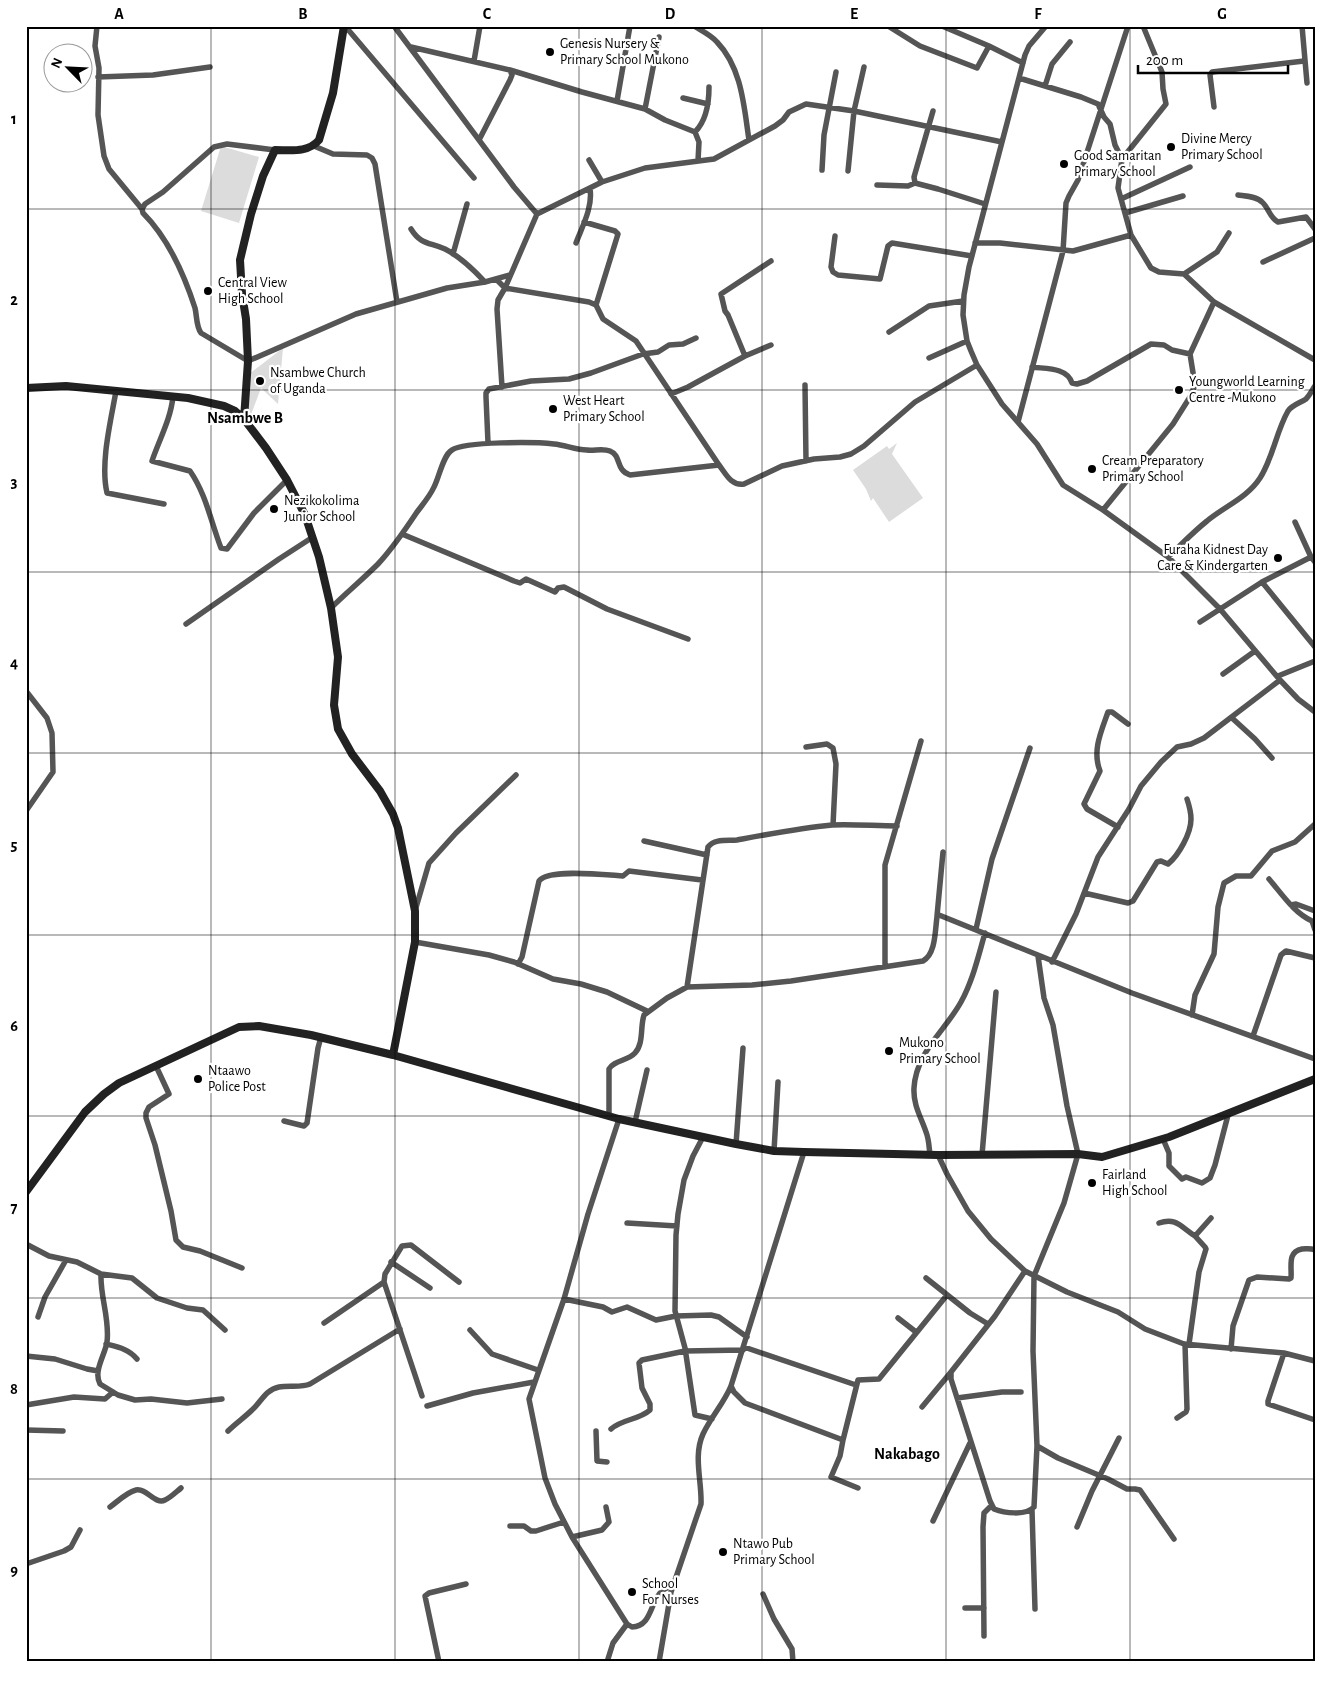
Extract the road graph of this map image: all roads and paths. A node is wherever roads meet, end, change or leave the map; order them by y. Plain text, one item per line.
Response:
1 (97, 26) edge
2 (344, 26) edge
3 (394, 26) edge
4 (480, 26) edge
5 (630, 26) edge
6 (694, 26) edge
7 (888, 26) edge
8 (942, 26) edge
9 (1046, 26) edge
10 (1128, 26) edge
11 (1143, 26) edge
12 (1302, 26) edge
13 (658, 37) dead end
14 (1070, 42) dead end
15 (989, 46) junction
16 (411, 47) junction
17 (474, 61) junction
18 (1304, 61) junction
19 (1023, 64) junction
20 (210, 67) dead end
21 (864, 67) dead end
22 (510, 70) junction
23 (836, 72) dead end
24 (98, 77) junction
25 (1019, 78) junction
26 (1307, 82) dead end
27 (1045, 86) junction
28 (710, 87) dead end
29 (683, 98) dead end
30 (617, 101) junction
31 (708, 104) junction
32 (1214, 107) dead end
33 (830, 108) junction
34 (645, 109) junction
35 (1102, 110) junction
36 (854, 111) junction
37 (933, 111) dead end
38 (928, 126) junction
39 (695, 132) junction
40 (479, 140) junction
41 (749, 140) junction
42 (1002, 142) junction
43 (314, 146) junction
44 (275, 150) junction
45 (1122, 159) junction
46 (589, 160) dead end
47 (698, 161) junction
48 (1190, 167) dead end
49 (822, 170) dead end
50 (848, 171) dead end
51 (474, 178) dead end
52 (602, 182) junction
53 (914, 183) junction
54 (877, 185) dead end
55 (590, 189) junction
56 (1238, 195) dead end
57 (1183, 196) dead end
58 (1121, 199) junction
59 (467, 204) dead end
60 (985, 204) junction
61 (142, 209) junction
62 (1125, 213) junction
63 (537, 214) junction
64 (584, 222) junction
65 (411, 229) dead end
66 (1315, 229) edge
67 (1229, 233) dead end
68 (1131, 235) junction
69 (835, 236) dead end
70 (1315, 238) edge
71 (576, 243) dead end
72 (975, 243) junction
73 (1063, 251) junction
74 (452, 254) junction
75 (972, 256) junction
76 (771, 261) dead end
77 (1263, 262) dead end
78 (1184, 274) junction
79 (510, 275) junction
80 (496, 280) junction
81 (485, 282) junction
82 (505, 288) junction
83 (397, 302) junction
84 (964, 302) junction
85 (1214, 302) junction
86 (596, 305) junction
87 (888, 332) dead end
88 (696, 338) dead end
89 (967, 341) junction
90 (771, 345) dead end
91 (643, 354) junction
92 (1190, 354) junction
93 (745, 356) junction
94 (930, 358) dead end
95 (1315, 360) edge
96 (248, 361) junction
97 (977, 365) junction
98 (1032, 367) junction
99 (805, 386) dead end
100 (1315, 386) edge
101 (502, 387) junction
102 (26, 388) edge
103 (116, 391) junction
104 (671, 394) junction
105 (173, 396) junction
106 (244, 419) junction
107 (1018, 422) junction
108 (488, 443) junction
109 (806, 461) junction
110 (719, 465) junction
111 (287, 480) junction
112 (164, 504) dead end
113 (1102, 510) junction
114 (1295, 522) dead end
115 (402, 534) junction
116 (313, 537) junction
117 (1168, 557) junction
118 (1313, 559) edge
119 (1262, 582) junction
120 (331, 608) junction
121 (1220, 609) junction
122 (1200, 622) dead end
123 (186, 624) dead end
124 (688, 639) dead end
125 (1315, 647) edge
126 (1255, 651) junction
127 (1315, 661) edge
128 (1223, 674) dead end
129 (1279, 678) junction
130 (26, 691) edge
131 (1315, 712) edge
132 (1232, 718) junction
133 (1128, 724) dead end
134 (921, 741) dead end
135 (806, 747) dead end
136 (1030, 748) dead end
137 (1272, 758) dead end
138 (516, 775) dead end
139 (1187, 799) dead end
140 (26, 812) edge
141 (1315, 824) edge
142 (833, 825) junction
143 (897, 826) junction
144 (1118, 827) junction
145 (644, 841) dead end
146 (943, 852) dead end
147 (707, 855) junction
148 (1269, 879) dead end
149 (702, 880) junction
150 (1084, 893) junction
151 (1291, 904) junction
152 (415, 911) junction
153 (1315, 911) edge
154 (938, 916) junction
155 (976, 929) junction
156 (1315, 930) edge
157 (985, 933) junction
158 (415, 942) junction
159 (1038, 956) junction
160 (1315, 958) edge
161 (1052, 962) junction
162 (518, 964) junction
163 (885, 967) junction
164 (687, 986) junction
165 (996, 992) dead end
166 (647, 1011) junction
167 (1192, 1015) junction
168 (1253, 1036) junction
169 (321, 1037) junction
170 (743, 1048) dead end
171 (393, 1055) junction
172 (1315, 1059) edge
173 (156, 1066) junction
174 (647, 1070) dead end
175 (1315, 1079) edge
176 (778, 1082) dead end
177 (1228, 1114) junction
178 (609, 1116) junction
179 (620, 1119) junction
180 (284, 1121) dead end
181 (635, 1122) junction
182 (703, 1137) junction
183 (1163, 1139) junction
184 (736, 1144) junction
185 (774, 1151) junction
186 (804, 1152) junction
187 (1078, 1154) junction
188 (930, 1155) junction
189 (938, 1155) junction
190 (982, 1155) junction
191 (26, 1192) edge
192 (1211, 1218) dead end
193 (627, 1223) dead end
194 (1159, 1223) dead end
195 (677, 1226) junction
196 (1196, 1236) junction
197 (26, 1244) edge
198 (1315, 1250) edge
199 (66, 1260) junction
200 (391, 1262) junction
201 (242, 1268) dead end
202 (1025, 1271) junction
203 (101, 1274) junction
204 (1034, 1276) junction
205 (926, 1278) dead end
206 (384, 1282) junction
207 (459, 1282) dead end
208 (430, 1288) dead end
209 (947, 1295) junction
210 (564, 1299) junction
211 (676, 1316) junction
212 (38, 1317) dead end
213 (898, 1318) dead end
214 (324, 1323) dead end
215 (988, 1324) junction
216 (400, 1329) junction
217 (225, 1330) dead end
218 (470, 1330) dead end
219 (916, 1332) junction
220 (747, 1337) junction
221 (106, 1344) junction
222 (1187, 1344) junction
223 (744, 1349) junction
224 (1231, 1349) junction
225 (685, 1351) junction
226 (1284, 1353) junction
227 (26, 1356) edge
228 (137, 1359) dead end
229 (1315, 1361) edge
230 (538, 1370) junction
231 (98, 1371) junction
232 (951, 1372) junction
233 (534, 1382) junction
234 (856, 1385) junction
235 (731, 1386) junction
236 (112, 1392) junction
237 (1021, 1392) dead end
238 (422, 1396) dead end
239 (957, 1398) junction
240 (222, 1399) dead end
241 (26, 1405) edge
242 (427, 1406) dead end
243 (922, 1406) dead end
244 (712, 1418) junction
245 (1177, 1418) dead end
246 (1315, 1420) edge
247 (611, 1429) dead end
248 (26, 1430) edge
249 (63, 1430) dead end
250 (228, 1431) dead end
251 (596, 1431) dead end
252 (1119, 1438) dead end
253 (843, 1440) junction
254 (970, 1442) junction
255 (1037, 1446) junction
256 (607, 1462) dead end
257 (1100, 1476) junction
258 (181, 1488) dead end
259 (858, 1488) dead end
260 (992, 1505) junction
261 (606, 1507) dead end
262 (110, 1508) dead end
263 (1032, 1510) junction
264 (933, 1521) dead end
265 (564, 1522) junction
266 (510, 1526) dead end
267 (1077, 1527) dead end
268 (80, 1530) dead end
269 (572, 1537) junction
270 (1174, 1539) dead end
271 (26, 1564) edge
272 (466, 1584) dead end
273 (674, 1585) junction
274 (763, 1594) dead end
275 (965, 1608) dead end
276 (984, 1608) junction
277 (1035, 1609) dead end
278 (627, 1624) junction
279 (984, 1636) dead end
280 (438, 1662) edge
281 (607, 1662) edge
282 (659, 1662) edge
283 (794, 1662) edge

1 - 24 street
2 - 43 street
2 - 51 street
3 - 16 street
4 - 17 street
5 - 30 street
6 - 41 street
7 - 15 street
8 - 15 street
9 - 19 street
10 - 35 street
11 - 45 street
12 - 18 street
13 - 34 street
14 - 27 street
15 - 19 street
16 - 17 street
16 - 40 street
17 - 22 street
18 - 26 street
18 - 32 street
19 - 25 street
20 - 24 street
21 - 36 street
22 - 30 street
22 - 40 street
23 - 33 street
24 - 61 street
25 - 27 street
25 - 42 street
27 - 35 street
28 - 31 street
29 - 31 street
30 - 34 street
31 - 39 street
33 - 36 street
33 - 41 street
33 - 49 street
34 - 39 street
35 - 45 street
35 - 73 street
36 - 38 street
36 - 50 street
37 - 38 street
38 - 42 street
38 - 53 street
39 - 47 street
40 - 63 street
41 - 47 street
42 - 60 street
43 - 44 street
43 - 83 street
44 - 61 street
44 - 96 street
45 - 58 street
46 - 52 street
47 - 52 street
48 - 58 street
52 - 55 street
53 - 54 street
53 - 60 street
55 - 63 street
55 - 64 street
56 - 66 street
57 - 62 street
58 - 62 street
59 - 74 street
60 - 72 street
61 - 96 street
62 - 68 street
63 - 79 street
64 - 71 street
64 - 86 street
65 - 74 street
67 - 78 street
68 - 73 street
68 - 78 street
69 - 75 street
70 - 77 street
72 - 73 street
72 - 75 street
73 - 98 street
74 - 81 street
75 - 84 street
76 - 93 street
78 - 85 street
79 - 80 street
79 - 82 street
80 - 81 street
80 - 82 street
81 - 83 street
82 - 86 street
82 - 101 street
83 - 96 street
84 - 87 street
84 - 89 street
85 - 92 street
85 - 95 street
86 - 91 street
88 - 91 street
89 - 94 street
89 - 97 street
90 - 93 street
91 - 101 street
91 - 104 street
92 - 98 street
92 - 113 street
93 - 104 street
96 - 106 street
97 - 107 street
97 - 109 street
98 - 107 street
99 - 109 street
100 - 117 street
101 - 108 street
102 - 103 street
103 - 105 street
103 - 112 street
104 - 110 street
105 - 106 street
105 - 111 street
106 - 111 street
107 - 113 street
108 - 110 street
108 - 115 street
109 - 110 street
111 - 116 street
113 - 117 street
114 - 118 street
115 - 120 street
115 - 124 street
116 - 120 street
116 - 123 street
117 - 121 street
118 - 119 street
119 - 121 street
119 - 125 street
120 - 152 street
121 - 122 street
121 - 126 street
126 - 128 street
126 - 129 street
127 - 129 street
129 - 131 street
129 - 132 street
130 - 140 street
132 - 137 street
132 - 144 street
133 - 144 street
134 - 143 street
135 - 142 street
136 - 155 street
138 - 152 street
139 - 150 street
141 - 167 street
142 - 143 street
142 - 147 street
143 - 163 street
144 - 150 street
145 - 147 street
146 - 154 street
147 - 149 street
148 - 151 street
149 - 162 street
149 - 164 street
150 - 161 street
151 - 153 street
151 - 156 street
152 - 158 street
154 - 155 street
154 - 163 street
155 - 157 street
157 - 159 street
157 - 188 street
158 - 162 street
158 - 171 street
159 - 161 street
159 - 187 street
160 - 168 street
161 - 167 street
162 - 166 street
163 - 164 street
164 - 166 street
165 - 190 street
166 - 178 street
167 - 168 street
168 - 172 street
169 - 171 street
169 - 173 street
169 - 180 street
170 - 184 street
171 - 178 street
173 - 191 street
173 - 201 street
174 - 181 street
175 - 177 street
176 - 185 street
177 - 183 street
177 - 183 street
178 - 179 street
179 - 181 street
179 - 210 street
181 - 182 street
182 - 184 street
182 - 195 street
183 - 187 street
184 - 185 street
185 - 186 street
186 - 188 street
186 - 220 street
187 - 190 street
187 - 204 street
188 - 189 street
189 - 190 street
189 - 202 street
192 - 196 street
193 - 195 street
194 - 196 street
195 - 211 street
196 - 222 street
197 - 199 street
198 - 224 street
199 - 203 street
199 - 212 street
200 - 206 street
200 - 207 street
200 - 208 street
202 - 204 street
202 - 215 street
203 - 217 street
203 - 221 street
204 - 222 street
204 - 255 street
205 - 209 street
206 - 214 street
206 - 216 street
209 - 215 street
209 - 219 street
210 - 211 street
210 - 230 street
211 - 220 street
211 - 225 street
213 - 219 street
215 - 232 street
216 - 238 street
216 - 250 street
218 - 230 street
219 - 234 street
220 - 223 street
221 - 228 street
221 - 231 street
222 - 224 street
222 - 245 street
223 - 225 street
223 - 234 street
223 - 235 street
224 - 226 street
225 - 244 street
225 - 247 street
226 - 229 street
226 - 246 street
227 - 231 street
230 - 233 street
231 - 236 street
232 - 239 street
232 - 243 street
233 - 242 street
233 - 265 street
234 - 253 street
235 - 244 street
235 - 253 street
236 - 240 street
236 - 241 street
237 - 239 street
239 - 254 street
244 - 273 street
248 - 249 street
251 - 256 street
252 - 257 street
253 - 259 street
254 - 260 street
254 - 264 street
255 - 257 street
255 - 263 street
257 - 267 street
257 - 270 street
258 - 262 street
260 - 263 street
260 - 276 street
261 - 269 street
263 - 277 street
265 - 266 street
265 - 269 street
268 - 271 street
269 - 278 street
272 - 280 street
273 - 278 street
273 - 282 street
274 - 283 street
275 - 276 street
276 - 279 street
278 - 281 street

